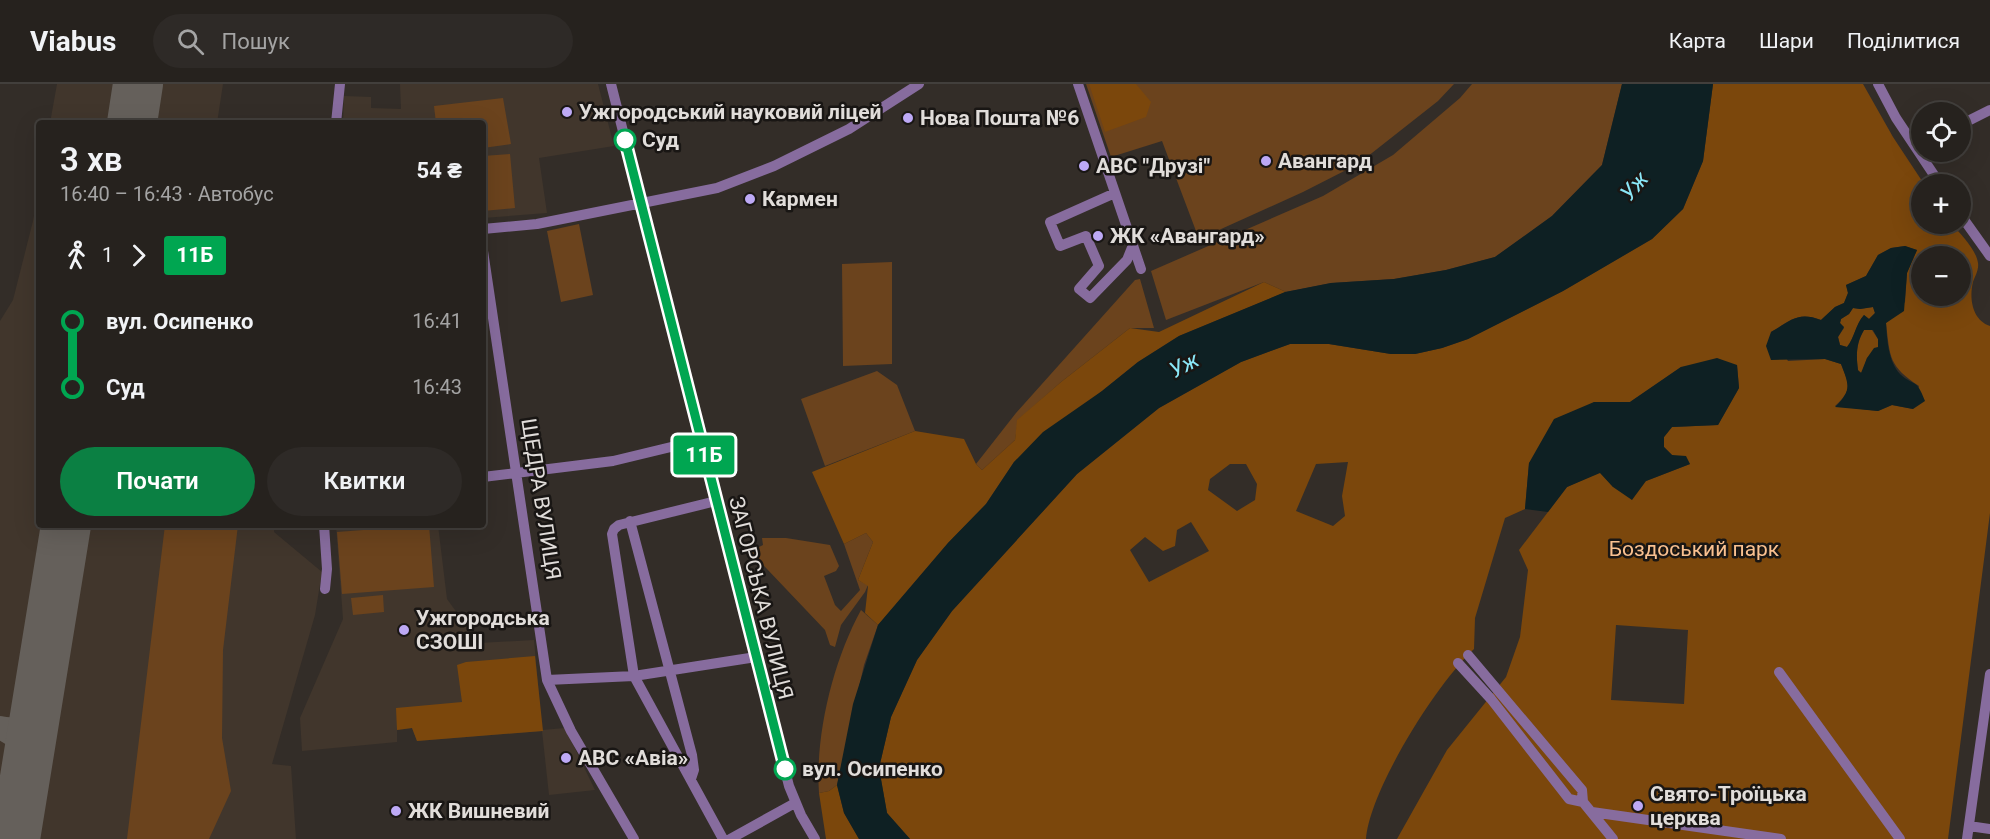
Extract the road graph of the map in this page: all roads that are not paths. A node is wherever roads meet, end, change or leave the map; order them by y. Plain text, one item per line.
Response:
1 (340, 84) edge
2 (610, 84) edge
3 (919, 84) edge
4 (1078, 84) edge
5 (1878, 84) edge
6 (1990, 110) edge
7 (336, 120) edge
8 (1971, 120) edge
9 (1911, 138) edge
10 (1115, 193) junction
11 (642, 202) junction
12 (486, 229) edge
13 (1971, 229) edge
14 (1133, 244) junction
15 (1990, 256) edge
16 (1141, 269) dead end
17 (486, 270) edge
18 (700, 440) junction
19 (518, 474) junction
20 (486, 477) edge
21 (716, 501) junction
22 (630, 522) junction
23 (324, 528) edge
24 (324, 589) dead end
25 (1468, 655) dead end
26 (756, 657) junction
27 (1458, 663) dead end
28 (670, 671) junction
29 (1779, 672) dead end
30 (1990, 674) edge
31 (634, 676) junction
32 (547, 680) junction
33 (1986, 741) edge
34 (691, 779) junction
35 (1583, 802) junction
36 (795, 803) junction
37 (1592, 812) junction
38 (1969, 826) junction
39 (1990, 829) edge
40 (634, 839) edge
41 (723, 839) edge
42 (730, 839) edge
43 (814, 839) edge
44 (1612, 839) edge
45 (1781, 839) edge
46 (1900, 839) edge
47 (1967, 839) edge

1 - 7 street
2 - 11 street, ЗАГОРСЬКА ВУЛИЦЯ
3 - 11 street
4 - 10 street
5 - 9 street
6 - 8 street
10 - 14 street
10 - 14 street
11 - 12 street
11 - 18 street, ЗАГОРСЬКА ВУЛИЦЯ
13 - 15 street
14 - 16 street
17 - 19 street, ЩЕДРА ВУЛИЦЯ
18 - 19 street
18 - 21 street, ЗАГОРСЬКА ВУЛИЦЯ
19 - 20 street
19 - 32 street, ЩЕДРА ВУЛИЦЯ
21 - 22 street
21 - 26 street, ЗАГОРСЬКА ВУЛИЦЯ
22 - 28 street
22 - 31 street
23 - 24 street
25 - 35 street
26 - 28 street
26 - 36 street, ЗАГОРСЬКА ВУЛИЦЯ
27 - 35 street
28 - 31 street
28 - 34 street
29 - 46 street
30 - 33 street
31 - 32 street
31 - 34 street
32 - 40 street, ЩЕДРА ВУЛИЦЯ
33 - 38 street
34 - 41 street
35 - 37 street
36 - 42 street
36 - 43 street, ЗАГОРСЬКА ВУЛИЦЯ
37 - 44 street
37 - 45 street
38 - 39 street
38 - 47 street

